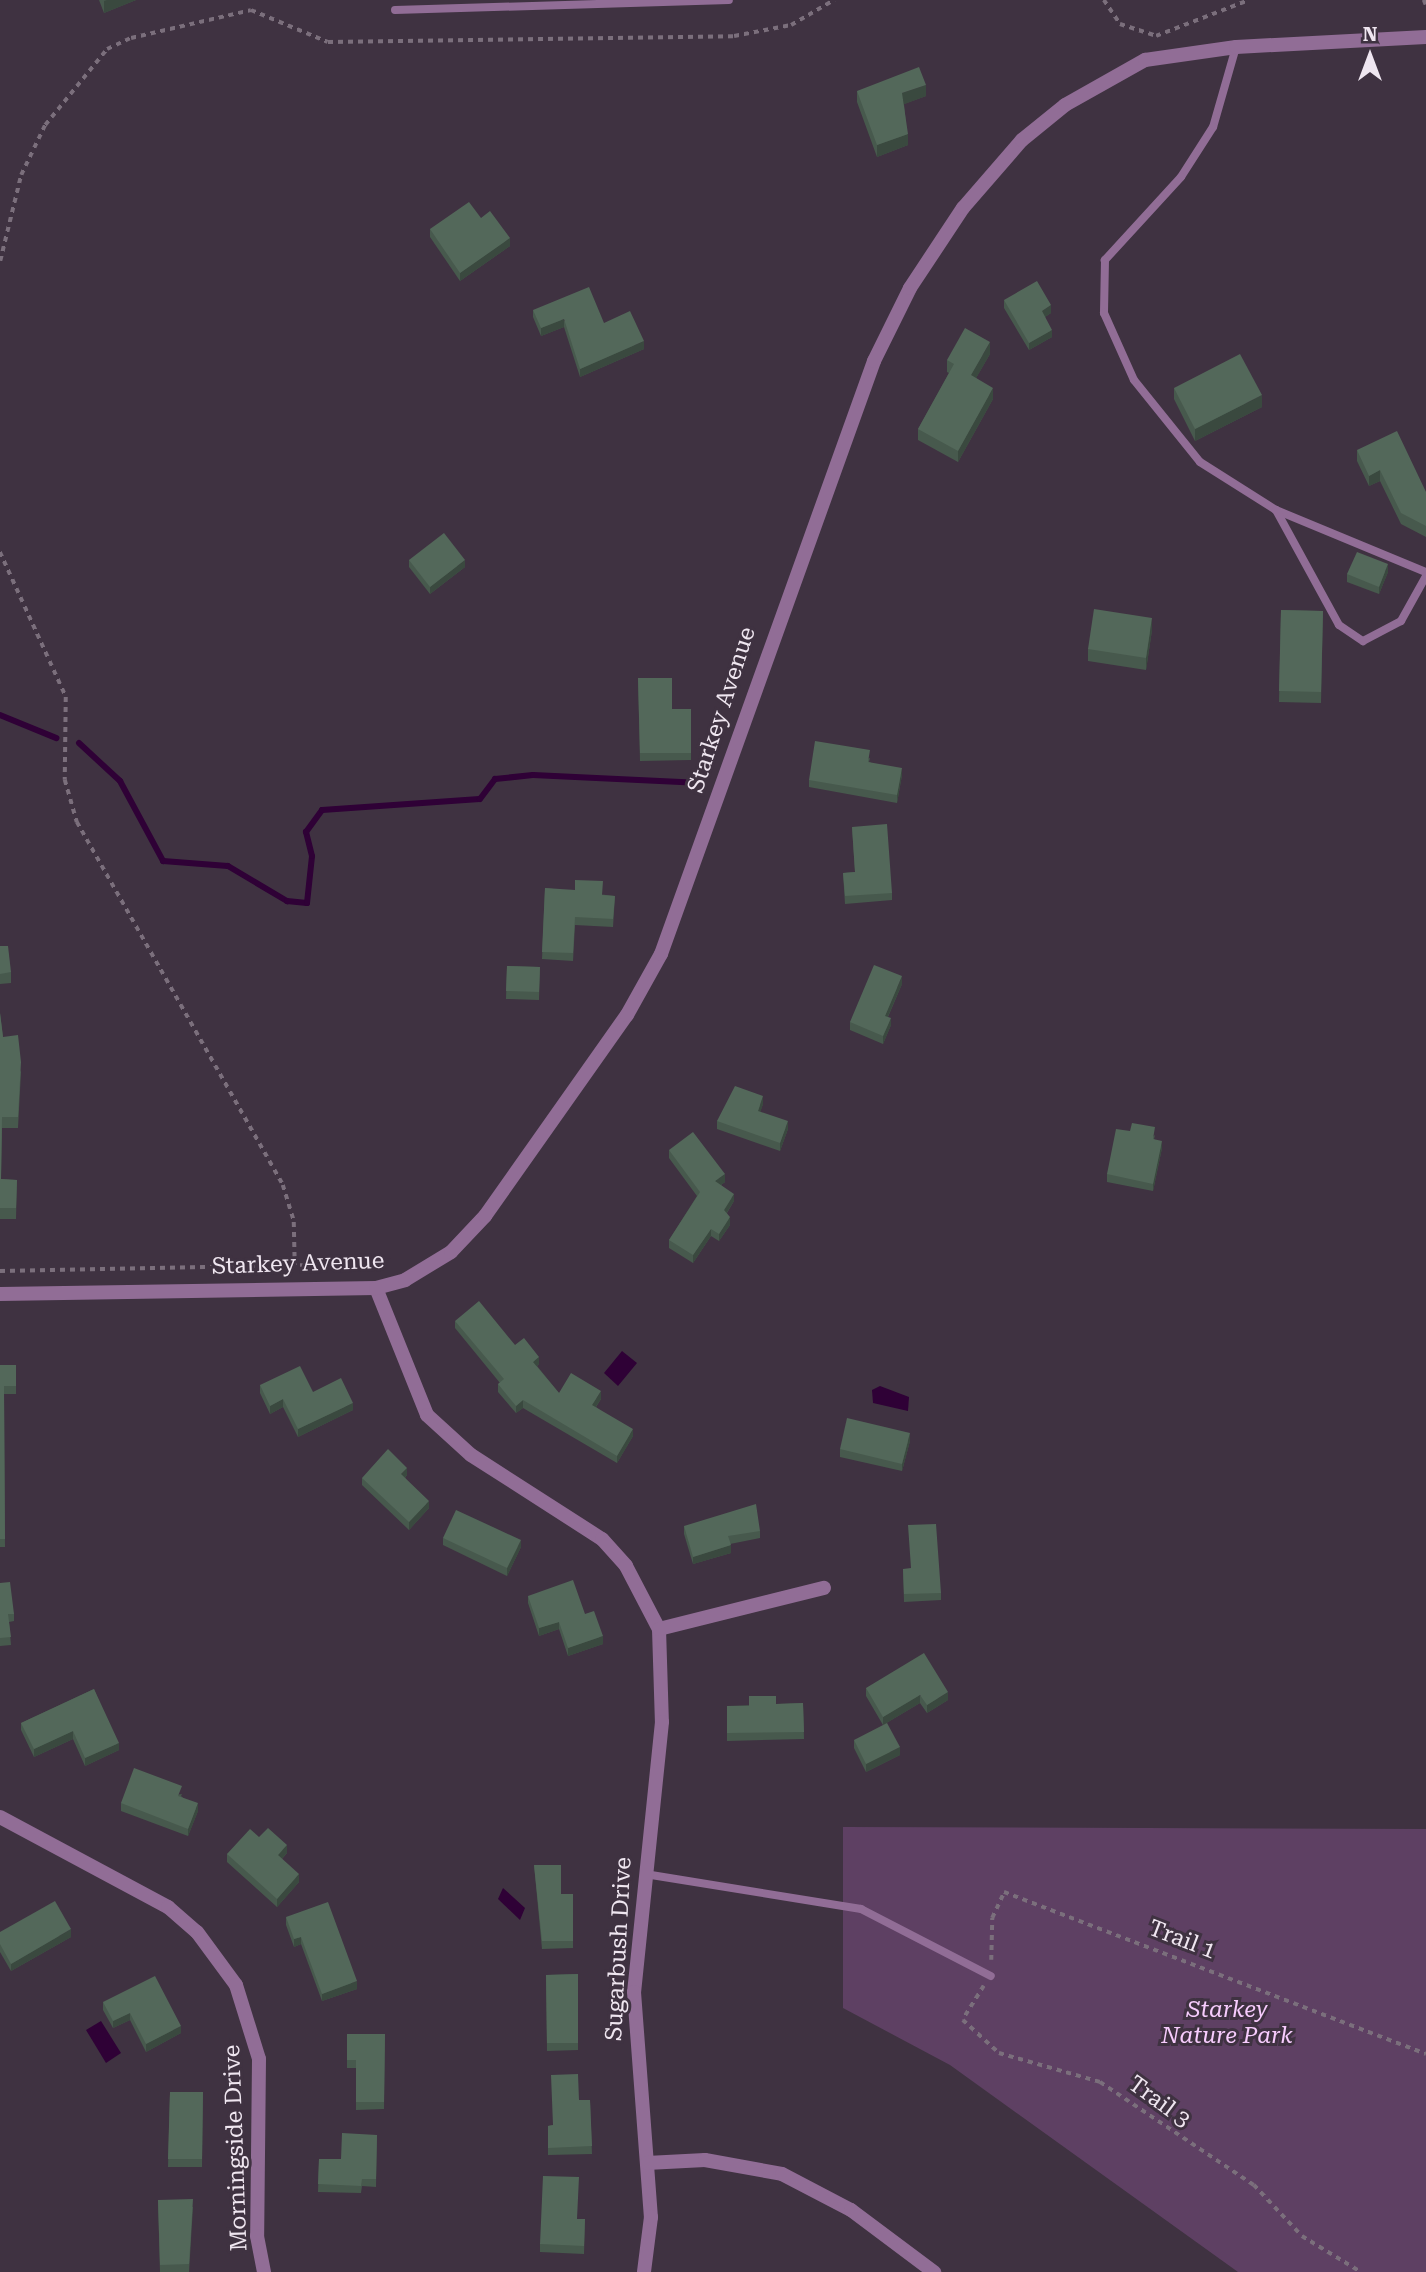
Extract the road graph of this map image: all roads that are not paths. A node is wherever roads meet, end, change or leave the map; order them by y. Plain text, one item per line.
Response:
1 (729, 0) edge
2 (394, 10) dead end
3 (1426, 37) edge
4 (1236, 47) junction
5 (1276, 510) junction
6 (1426, 574) edge
7 (376, 1288) junction
8 (0, 1294) edge
9 (824, 1588) dead end
10 (659, 1629) junction
11 (3, 1825) edge
12 (645, 1874) junction
13 (991, 1976) road end
14 (647, 2162) junction
15 (264, 2272) edge
16 (644, 2272) edge
17 (934, 2272) edge

1 - 2 lane
3 - 4 street, Starkey Avenue
4 - 5 lane
4 - 7 street, Starkey Avenue
5 - 6 lane
5 - 6 lane
7 - 8 street, Starkey Avenue
7 - 10 street, Sugarbush Drive
9 - 10 street
10 - 12 street, Sugarbush Drive
11 - 15 street, Morningside Drive
12 - 13 lane
12 - 14 street, Sugarbush Drive
14 - 16 street
14 - 17 street

